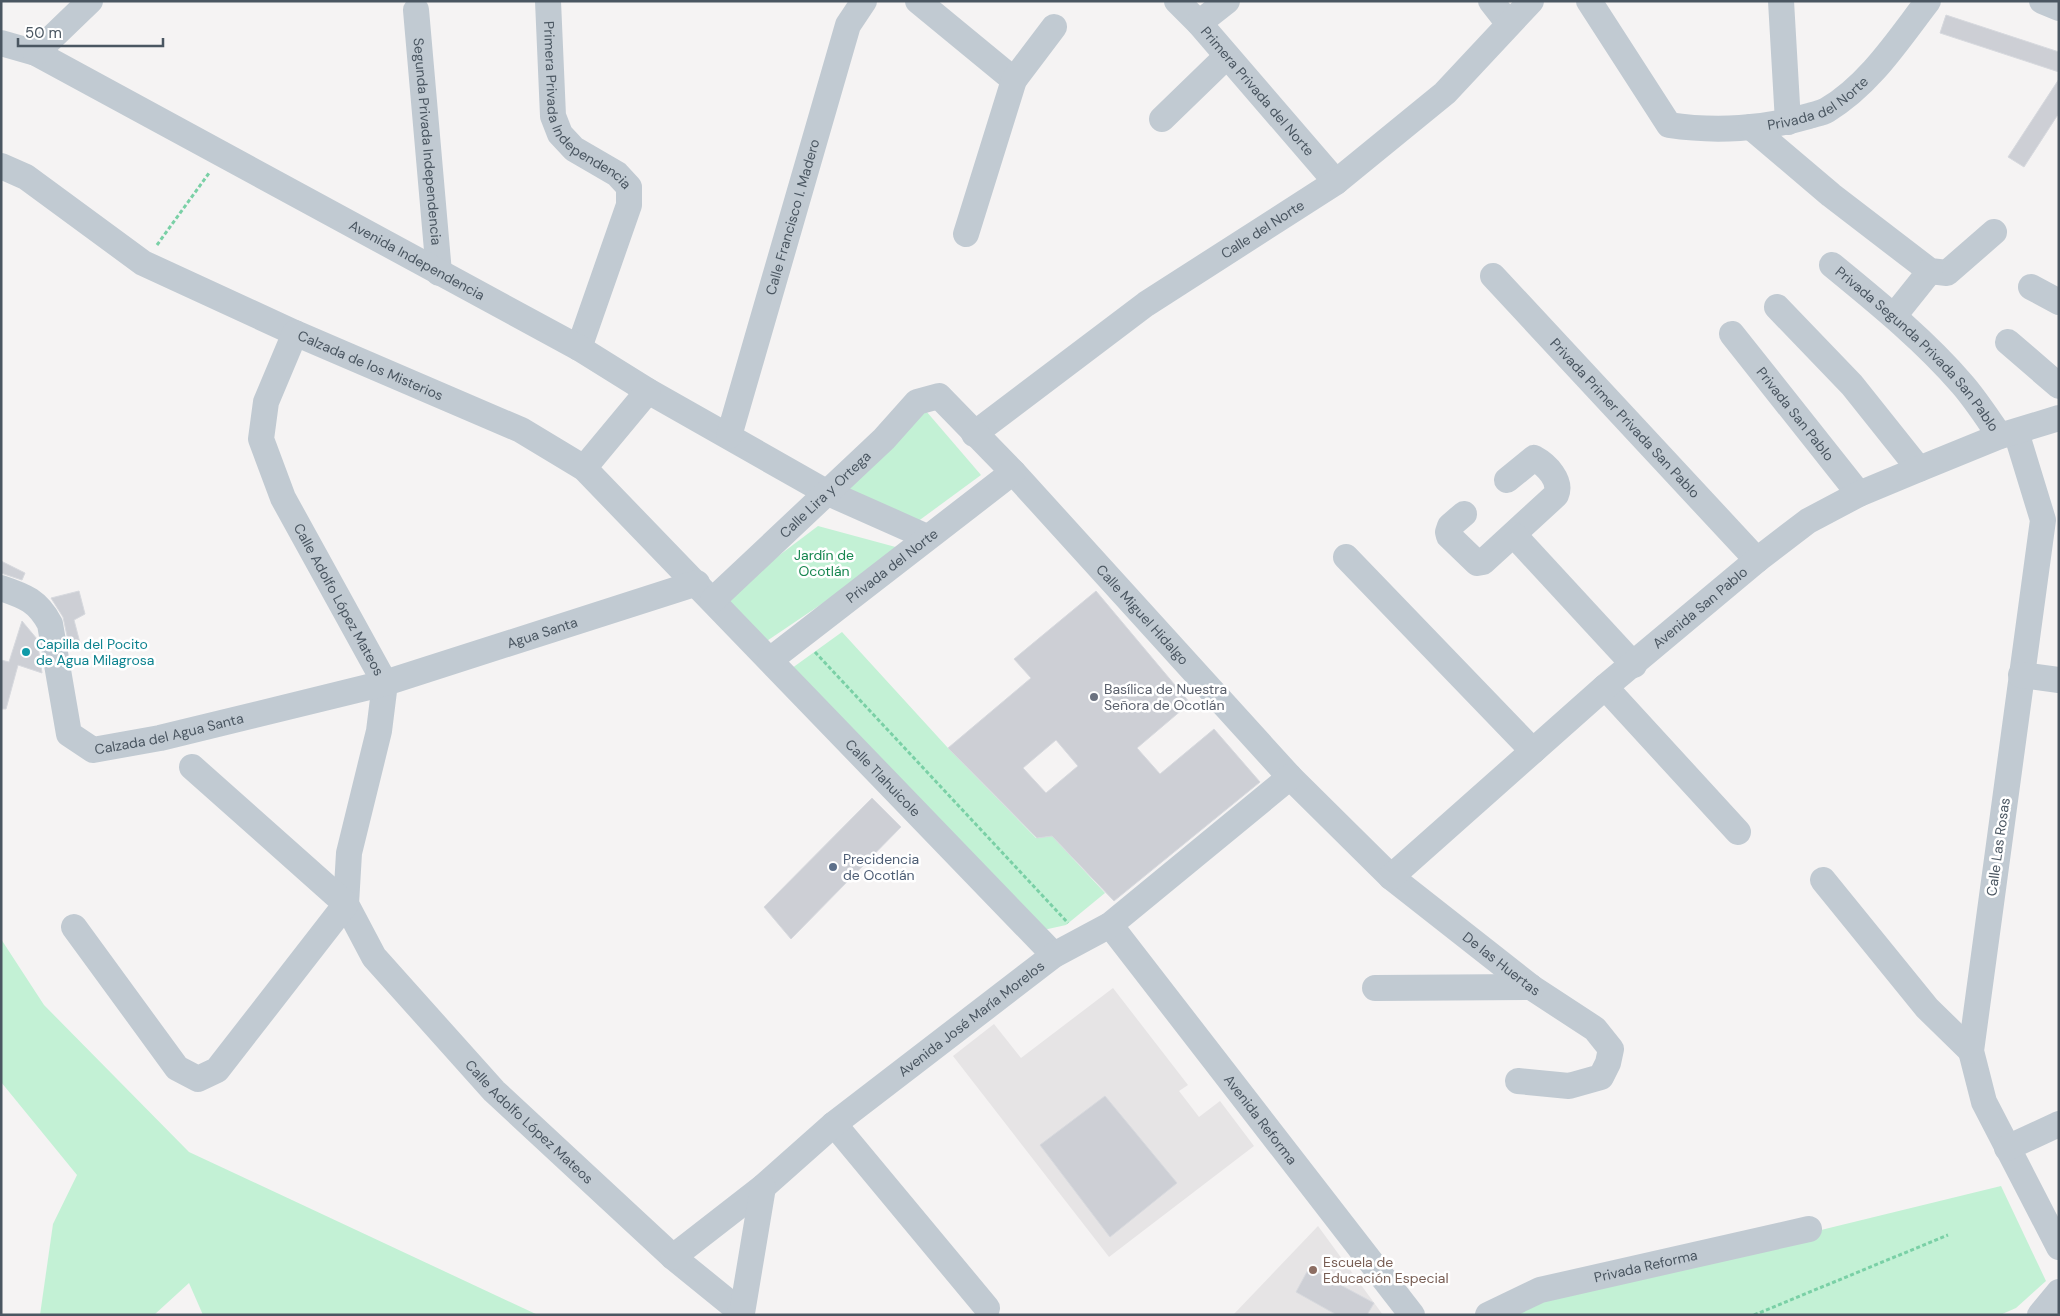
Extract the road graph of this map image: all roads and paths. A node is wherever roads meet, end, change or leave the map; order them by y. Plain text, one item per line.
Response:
1 (90, 1) edge
2 (548, 1) edge
3 (864, 1) edge
4 (918, 1) edge
5 (1177, 1) edge
6 (1226, 1) edge
7 (1491, 1) edge
8 (1530, 1) edge
9 (1589, 1) edge
10 (1781, 1) edge
11 (1928, 1) edge
12 (2042, 1) edge
13 (2059, 8) edge
14 (416, 10) dead end
15 (1199, 23) junction
16 (1510, 24) junction
17 (1054, 27) dead end
18 (1, 43) edge
19 (36, 53) junction
20 (1227, 56) junction
21 (1014, 80) junction
22 (1162, 119) dead end
23 (1788, 122) junction
24 (1751, 127) junction
25 (222, 155) junction
26 (1, 166) edge
27 (1336, 182) junction
28 (1994, 232) dead end
29 (966, 234) dead end
30 (143, 263) junction
31 (1832, 265) dead end
32 (1930, 271) junction
33 (439, 273) junction
34 (1493, 276) dead end
35 (2031, 287) dead end
36 (2059, 302) edge
37 (1776, 307) dead end
38 (1894, 316) junction
39 (296, 333) junction
40 (1732, 334) dead end
41 (2008, 342) dead end
42 (579, 348) junction
43 (2059, 386) edge
44 (648, 391) junction
45 (939, 396) joint
46 (2059, 418) edge
47 (974, 434) junction
48 (2008, 434) junction
49 (729, 436) junction
50 (584, 468) junction
51 (1919, 469) junction
52 (1013, 472) junction
53 (1507, 480) dead end
54 (826, 492) junction
55 (1859, 494) junction
56 (1464, 514) dead end
57 (1514, 535) junction
58 (927, 537) junction
59 (1346, 557) dead end
60 (1757, 560) junction
61 (1, 588) edge
62 (705, 592) junction
63 (799, 636) junction
64 (770, 660) junction
65 (1634, 665) junction
66 (2021, 675) junction
67 (2059, 680) edge
68 (385, 683) junction
69 (1605, 687) junction
70 (1533, 751) junction
71 (192, 767) dead end
72 (1290, 777) junction
73 (1738, 832) dead end
74 (1391, 876) junction
75 (1823, 880) dead end
76 (346, 904) junction
77 (1110, 925) junction
78 (74, 927) dead end
79 (1084, 940) junction
80 (1054, 955) junction
81 (1532, 986) junction
82 (1375, 988) dead end
83 (1971, 1051) junction
84 (1518, 1081) dead end
85 (834, 1124) junction
86 (2059, 1124) edge
87 (2007, 1148) junction
88 (763, 1187) junction
89 (1808, 1229) dead end
90 (1948, 1235) dead end
91 (2059, 1247) edge
92 (674, 1257) junction
93 (2059, 1292) edge
94 (987, 1308) dead end
95 (740, 1314) edge
96 (1412, 1315) edge
97 (1488, 1315) edge
98 (1754, 1315) edge
99 (2040, 1315) edge

1 - 19 street
2 - 42 street, Primera Privada Independencia
3 - 49 street, Calle Francisco I. Madero
4 - 21 street
5 - 15 street, Primera Privada del Norte
6 - 15 street
7 - 16 street
8 - 16 street, Calle del Norte
9 - 24 street, Privada del Norte
10 - 23 street
11 - 23 street, Privada del Norte
12 - 13 street
14 - 33 street, Segunda Privada Independencia
15 - 20 street, Primera Privada del Norte
16 - 27 street, Calle del Norte
17 - 21 street
18 - 19 street, Avenida Independencia
19 - 25 street, Avenida Independencia
20 - 22 street
20 - 27 street, Primera Privada del Norte
21 - 29 street
23 - 24 street, Privada del Norte
24 - 32 street
25 - 30 path
25 - 33 street, Avenida Independencia
26 - 30 street, Calzada de los Misterios
27 - 47 street, Calle del Norte
28 - 32 street
30 - 39 street, Calzada de los Misterios
31 - 38 street, Privada Segunda Privada San Pablo
32 - 38 street
33 - 42 street, Avenida Independencia
34 - 60 street, Privada Primer Privada San Pablo
35 - 36 street
37 - 51 street
38 - 48 street, Privada Segunda Privada San Pablo
39 - 50 street, Calzada de los Misterios
39 - 68 street, Calle Adolfo López Mateos
40 - 55 street, Privada San Pablo
41 - 43 street
42 - 44 street, Avenida Independencia
44 - 49 street, Avenida Independencia
44 - 50 street
45 - 47 street, Calle Miguel Hidalgo
45 - 54 street, Calle Lira y Ortega
46 - 48 street, Avenida San Pablo
47 - 52 street, Calle Miguel Hidalgo
48 - 51 street, Avenida San Pablo
48 - 66 street, Calle Las Rosas
49 - 54 street, Avenida Independencia
50 - 62 street, Calzada de los Misterios
51 - 55 street, Avenida San Pablo
52 - 58 street, Privada del Norte
52 - 72 street, Calle Miguel Hidalgo
53 - 57 street
54 - 58 street, Avenida Independencia
54 - 62 street, Calle Lira y Ortega
55 - 60 street, Avenida San Pablo
56 - 57 street
57 - 65 street
58 - 63 street, Privada del Norte
59 - 70 street
60 - 65 street, Avenida San Pablo
61 - 68 street, Calzada del Agua Santa
62 - 64 street, Calle Tlahuicole
62 - 68 street, Agua Santa
63 - 64 street, Privada del Norte
63 - 79 path
64 - 80 street, Calle Tlahuicole
65 - 69 street, Avenida San Pablo
66 - 67 street
66 - 83 street, Calle Las Rosas
68 - 76 street, Calle Adolfo López Mateos
69 - 70 street, Avenida San Pablo
69 - 73 street
70 - 74 street, Avenida San Pablo
71 - 76 street, Calle Adolfo López Mateos
72 - 74 street, Calle Miguel Hidalgo
72 - 77 street, Avenida José María Morelos
74 - 81 street, De las Huertas
75 - 83 street
76 - 78 street
76 - 92 street, Calle Adolfo López Mateos
77 - 79 street, Avenida José María Morelos
77 - 96 street, Avenida Reforma
79 - 80 street, Avenida José María Morelos
80 - 85 street, Avenida José María Morelos
81 - 82 street
81 - 84 street, De las Huertas
83 - 87 street, Calle Las Rosas
85 - 88 street, Avenida José María Morelos
85 - 94 street
86 - 87 street
87 - 91 street, Calle Las Rosas
88 - 92 street, Avenida José María Morelos
88 - 95 street
89 - 97 street, Privada Reforma
90 - 98 path
92 - 95 street, Calle Adolfo López Mateos
93 - 99 street

